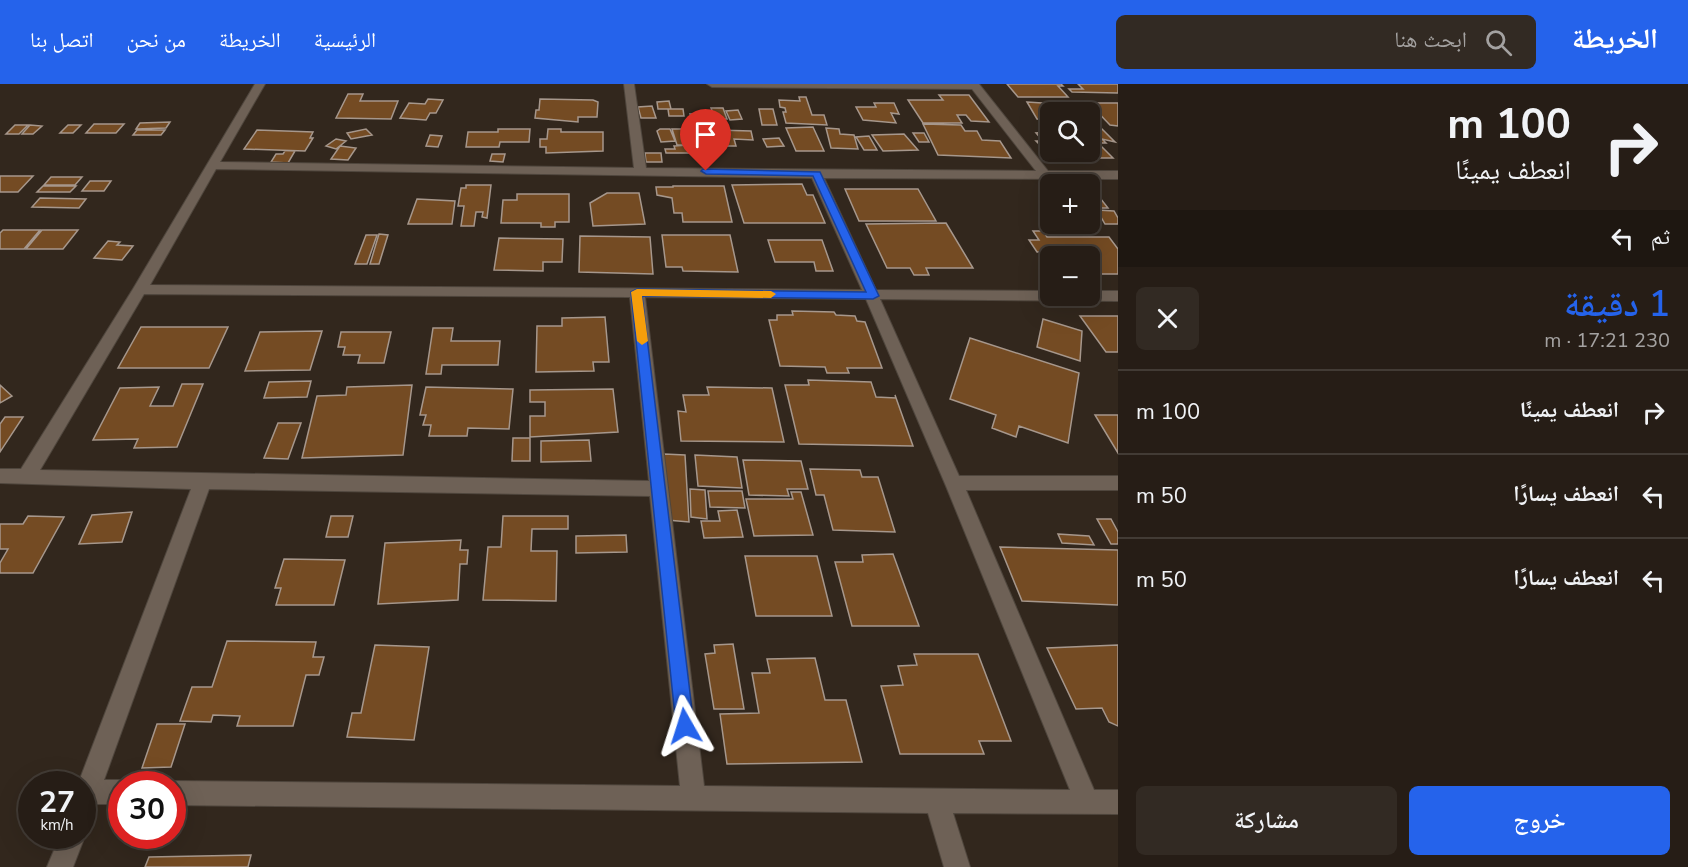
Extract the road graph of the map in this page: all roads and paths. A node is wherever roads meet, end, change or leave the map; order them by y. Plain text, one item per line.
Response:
1 (260, 84) edge
2 (628, 84) edge
3 (712, 84) edge
4 (788, 84) edge
5 (974, 85) edge
6 (212, 165) junction
7 (640, 170) junction
8 (816, 174) junction
9 (1040, 174) edge
10 (1044, 174) edge
11 (1100, 175) edge
12 (1118, 175) edge
13 (140, 290) junction
14 (637, 292) junction
15 (873, 296) junction
16 (1118, 296) edge
17 (0, 476) edge
18 (26, 477) junction
19 (203, 482) junction
20 (954, 483) junction
21 (1118, 483) edge
22 (659, 489) junction
23 (96, 773) edge
24 (186, 792) edge
25 (693, 797) junction
26 (937, 802) junction
27 (1088, 802) junction
28 (1118, 802) edge
29 (67, 849) edge
30 (60, 867) edge
31 (957, 867) edge

1 - 6 street
2 - 7 street
3 - 4 street
4 - 5 street
5 - 10 street
6 - 7 street
6 - 13 street
7 - 8 street
8 - 9 street
8 - 15 street
11 - 12 street
13 - 14 street
13 - 18 street
14 - 15 street
14 - 22 street
15 - 16 street
15 - 20 street
17 - 18 street
18 - 19 street
19 - 22 street
19 - 23 street
20 - 21 street
20 - 27 street
22 - 25 street
24 - 25 street
25 - 26 street
26 - 27 street
26 - 31 street
27 - 28 street
29 - 30 street

